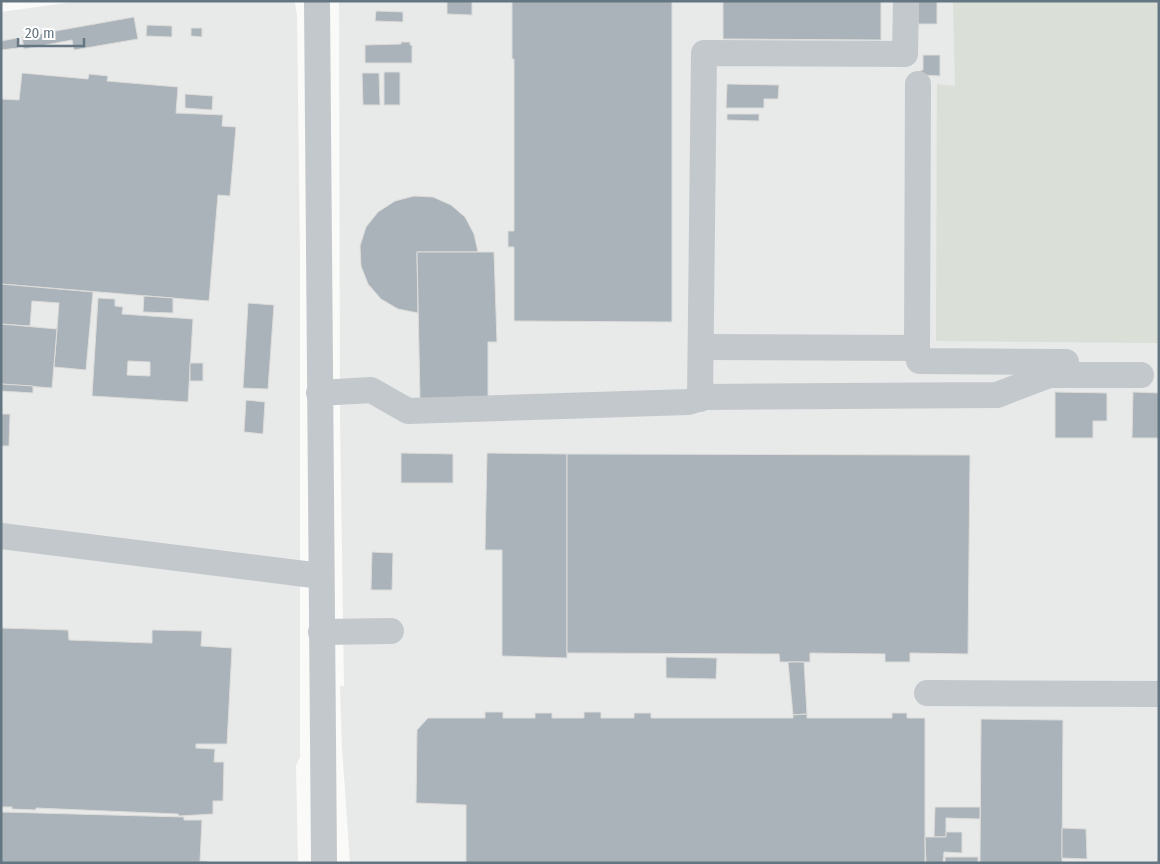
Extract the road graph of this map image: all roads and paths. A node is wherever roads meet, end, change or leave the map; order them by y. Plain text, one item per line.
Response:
1 (317, 1) edge
2 (906, 1) edge
3 (918, 84) dead end
4 (701, 347) junction
5 (917, 348) junction
6 (320, 393) junction
7 (700, 399) junction
8 (1, 536) edge
9 (320, 576) junction
10 (391, 631) dead end
11 (321, 632) junction
12 (927, 693) dead end
13 (1159, 694) edge
14 (324, 863) edge

1 - 6 street
2 - 4 street
3 - 5 street
4 - 5 street
4 - 7 street
5 - 7 street
6 - 7 street
6 - 9 street
8 - 9 street
9 - 11 street
10 - 11 street
11 - 14 street
12 - 13 street

